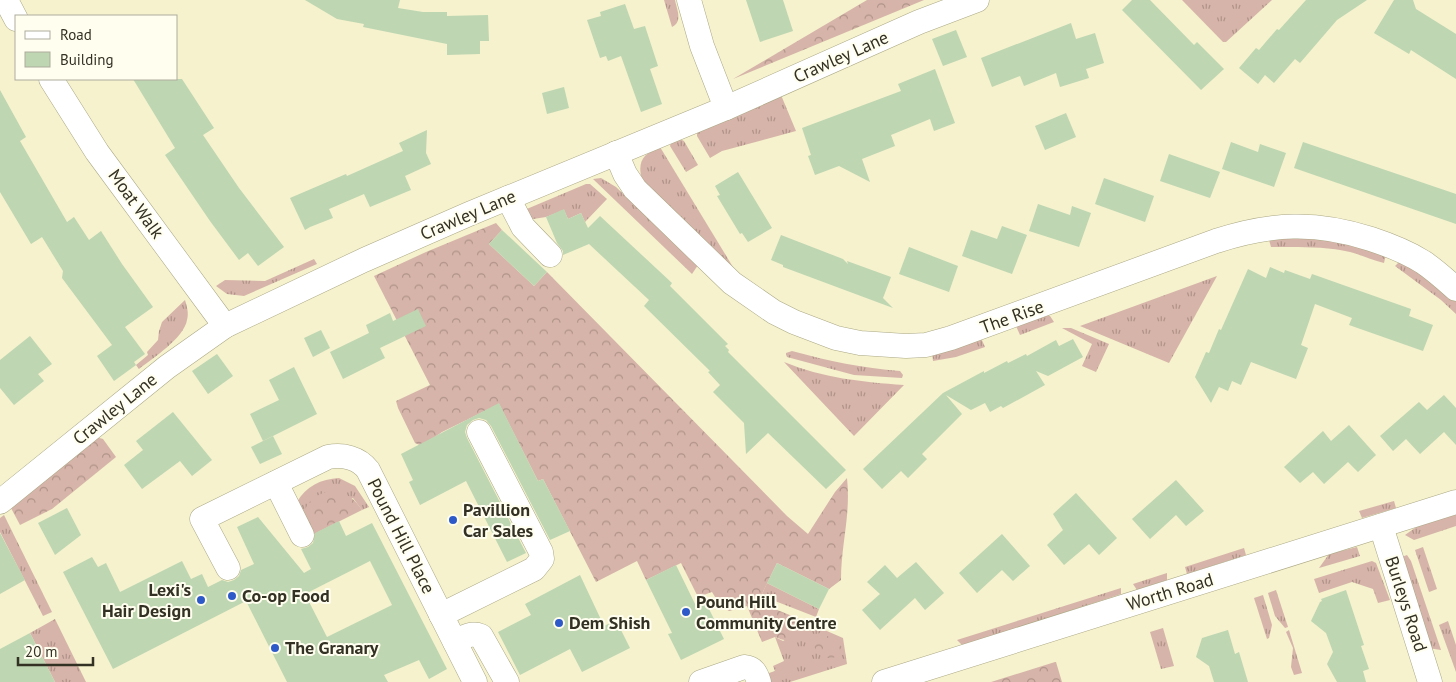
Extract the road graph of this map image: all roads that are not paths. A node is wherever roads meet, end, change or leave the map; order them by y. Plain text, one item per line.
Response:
1 (6, 0) edge
2 (689, 0) edge
3 (978, 0) edge
4 (15, 17) edge
5 (52, 80) edge
6 (726, 108) junction
7 (616, 153) junction
8 (508, 198) junction
9 (550, 255) dead end
10 (1456, 289) edge
11 (225, 326) junction
12 (479, 432) dead end
13 (276, 483) junction
14 (0, 502) edge
15 (1456, 502) edge
16 (1381, 526) junction
17 (302, 535) dead end
18 (228, 568) dead end
19 (441, 615) junction
20 (455, 642) junction
21 (475, 682) edge
22 (507, 682) edge
23 (701, 682) edge
24 (759, 682) edge
25 (884, 682) edge
26 (1430, 682) edge

1 - 4 street
2 - 6 street
3 - 6 street, Crawley Lane
5 - 11 street, Moat Walk
6 - 7 street, Crawley Lane
7 - 8 street, Crawley Lane
7 - 10 street, The Rise
8 - 9 street
8 - 11 street, Crawley Lane
11 - 14 street, Crawley Lane
12 - 19 street
13 - 17 street
13 - 18 street, Pound Hill Place
13 - 19 street, Pound Hill Place
15 - 16 street, Worth Road
16 - 25 street, Worth Road
16 - 26 street, Burleys Road
19 - 20 street, Pound Hill Place
20 - 21 street, Pound Hill Place
20 - 22 street
23 - 24 street

